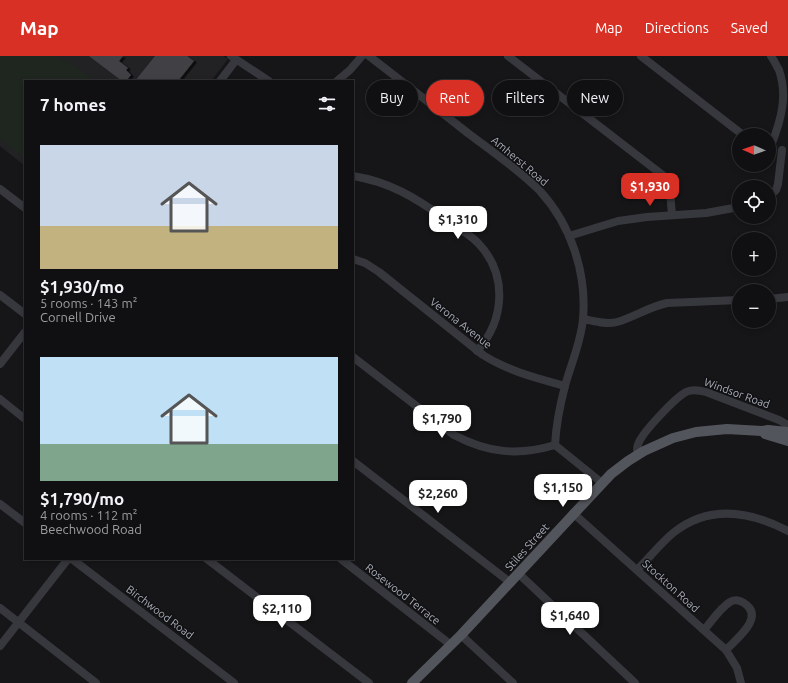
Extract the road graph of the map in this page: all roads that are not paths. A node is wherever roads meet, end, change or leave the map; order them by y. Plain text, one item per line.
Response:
1 (362, 56) edge
2 (369, 56) edge
3 (508, 56) edge
4 (641, 56) edge
5 (771, 56) edge
6 (234, 58) edge
7 (221, 80) edge
8 (267, 80) edge
9 (338, 80) edge
10 (734, 128) edge
11 (776, 130) edge
12 (785, 150) edge
13 (354, 176) edge
14 (0, 189) edge
15 (776, 190) edge
16 (24, 207) edge
17 (732, 208) edge
18 (672, 215) junction
19 (569, 236) junction
20 (354, 259) edge
21 (0, 295) edge
22 (788, 298) edge
23 (776, 299) edge
24 (732, 300) edge
25 (24, 313) edge
26 (583, 319) junction
27 (24, 333) edge
28 (477, 351) junction
29 (354, 358) edge
30 (0, 364) edge
31 (565, 386) junction
32 (0, 399) edge
33 (24, 418) edge
34 (788, 425) edge
35 (762, 431) junction
36 (788, 432) edge
37 (788, 441) edge
38 (555, 445) junction
39 (638, 454) junction
40 (354, 462) edge
41 (602, 483) junction
42 (0, 504) edge
43 (573, 513) junction
44 (24, 522) edge
45 (788, 531) edge
46 (67, 560) edge
47 (73, 560) edge
48 (208, 560) edge
49 (342, 560) edge
50 (636, 570) junction
51 (519, 574) junction
52 (511, 583) junction
53 (0, 608) edge
54 (18, 622) junction
55 (704, 630) junction
56 (461, 635) junction
57 (451, 645) junction
58 (0, 646) edge
59 (726, 650) junction
60 (96, 683) edge
61 (234, 683) edge
62 (370, 683) edge
63 (412, 683) edge
64 (513, 683) edge
65 (635, 683) edge
66 (741, 683) edge

1 - 9 street
2 - 19 street, Amherst Road
3 - 18 street
4 - 10 street
5 - 11 street
6 - 7 street
6 - 8 street
12 - 15 street
13 - 28 street
14 - 16 street
17 - 18 street
18 - 19 street
19 - 26 street, Amherst Road
20 - 28 street, Verona Avenue
21 - 25 street
22 - 23 street
24 - 26 street
26 - 31 street, Amherst Road
27 - 30 street
28 - 31 street, Verona Avenue
29 - 38 street
31 - 38 street, Amherst Road
32 - 33 street
34 - 39 street, Windsor Road
35 - 36 main road, Stiles Street
35 - 37 main road, Stiles Street
35 - 39 main road, Stiles Street
38 - 41 street
39 - 41 main road, Stiles Street
40 - 52 street
41 - 43 main road, Stiles Street
42 - 44 street
43 - 50 street, Stockton Road
43 - 51 main road, Stiles Street
45 - 50 street
46 - 54 street
47 - 61 street, Birchwood Road
48 - 62 street
49 - 57 street, Rosewood Terrace
50 - 55 street, Stockton Road
51 - 52 main road, Stiles Street
51 - 65 street
52 - 56 main road, Stiles Street
53 - 54 street
54 - 58 street
54 - 60 street
55 - 59 street, Stockton Road
55 - 59 street
56 - 57 main road, Stiles Street
56 - 64 street
57 - 63 main road, Stiles Street
59 - 66 street, Stockton Road

